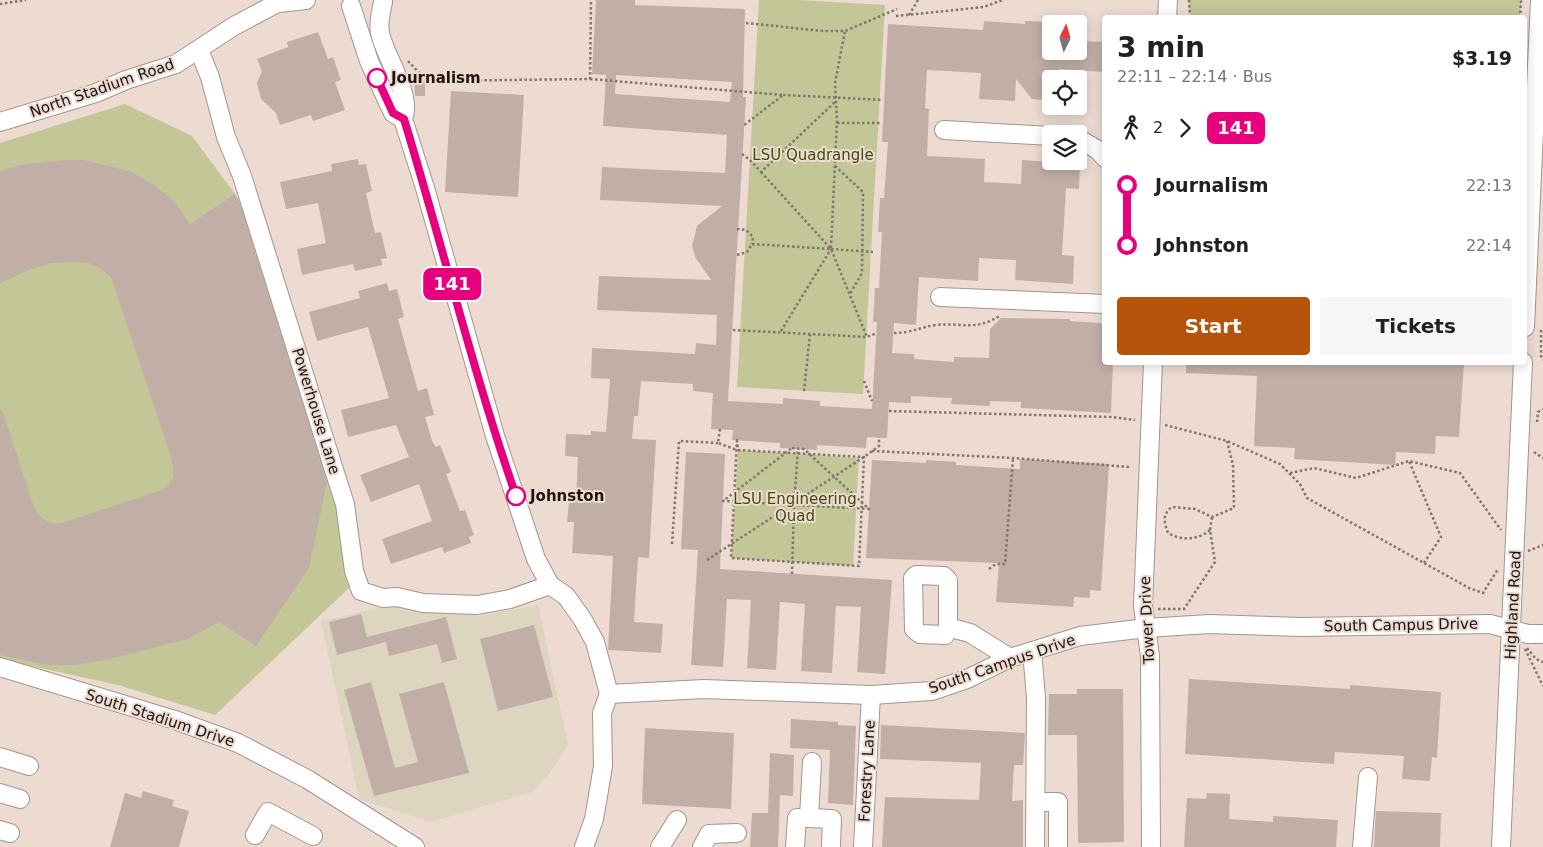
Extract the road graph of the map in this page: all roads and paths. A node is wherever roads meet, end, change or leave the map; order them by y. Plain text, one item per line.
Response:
1 (26, 0) edge
2 (306, 0) edge
3 (591, 0) edge
4 (918, 0) edge
5 (1002, 0) edge
6 (1168, 0) edge
7 (1188, 0) edge
8 (1521, 0) edge
9 (1540, 0) edge
10 (384, 1) edge
11 (281, 2) edge
12 (348, 3) edge
13 (0, 4) edge
14 (897, 8) dead end
15 (909, 15) junction
16 (1167, 15) edge
17 (1190, 15) edge
18 (1520, 15) edge
19 (896, 16) dead end
20 (746, 23) dead end
21 (844, 31) junction
22 (199, 50) junction
23 (408, 60) dead end
24 (590, 79) junction
25 (783, 95) junction
26 (836, 99) junction
27 (883, 100) dead end
28 (404, 119) junction
29 (0, 122) edge
30 (881, 122) dead end
31 (837, 123) junction
32 (743, 126) dead end
33 (944, 130) dead end
34 (1042, 135) edge
35 (1087, 144) edge
36 (742, 154) dead end
37 (1102, 155) edge
38 (835, 166) junction
39 (761, 172) junction
40 (737, 228) dead end
41 (1533, 236) edge
42 (752, 244) junction
43 (831, 249) junction
44 (862, 252) junction
45 (873, 252) dead end
46 (737, 255) dead end
47 (850, 295) junction
48 (940, 297) dead end
49 (1102, 304) edge
50 (1527, 304) edge
51 (1002, 315) dead end
52 (732, 330) dead end
53 (780, 332) junction
54 (877, 333) dead end
55 (894, 333) dead end
56 (810, 334) junction
57 (867, 337) junction
58 (1153, 365) edge
59 (1523, 365) edge
60 (864, 382) dead end
61 (804, 391) dead end
62 (872, 400) dead end
63 (889, 411) dead end
64 (1150, 423) junction
65 (720, 429) dead end
66 (879, 438) dead end
67 (1227, 441) junction
68 (718, 443) junction
69 (798, 449) junction
70 (737, 450) junction
71 (872, 451) junction
72 (786, 453) junction
73 (798, 453) junction
74 (1534, 453) dead end
75 (810, 454) junction
76 (864, 457) junction
77 (1013, 458) junction
78 (1543, 458) edge
79 (1409, 461) junction
80 (1129, 467) dead end
81 (1289, 473) junction
82 (834, 477) junction
83 (734, 492) junction
84 (734, 502) junction
85 (862, 502) junction
86 (794, 504) junction
87 (862, 508) junction
88 (1212, 517) junction
89 (1210, 530) junction
90 (1503, 533) dead end
91 (672, 544) dead end
92 (732, 544) junction
93 (707, 560) dead end
94 (792, 562) junction
95 (1424, 563) junction
96 (1500, 566) dead end
97 (989, 569) dead end
98 (792, 574) dead end
99 (550, 585) junction
100 (1154, 609) dead end
101 (948, 627) dead end
102 (1146, 628) junction
103 (1511, 629) junction
104 (1543, 634) edge
105 (1032, 651) junction
106 (1010, 658) junction
107 (1543, 662) edge
108 (0, 667) edge
109 (1543, 686) edge
110 (608, 694) junction
111 (870, 695) junction
112 (0, 757) edge
113 (812, 762) dead end
114 (29, 766) dead end
115 (1368, 777) dead end
116 (0, 793) edge
117 (20, 799) dead end
118 (1036, 802) junction
119 (809, 818) junction
120 (676, 820) dead end
121 (737, 833) dead end
122 (255, 835) dead end
123 (313, 836) dead end
124 (415, 847) edge
125 (584, 847) edge
126 (660, 847) edge
127 (702, 847) edge
128 (796, 847) edge
129 (831, 847) edge
130 (863, 847) edge
131 (1035, 847) edge
132 (1058, 847) edge
133 (1151, 847) edge
134 (1362, 847) edge
135 (1501, 847) edge

1 - 13 path
2 - 11 street, North Stadium Road
3 - 24 path
4 - 15 path
5 - 15 path
6 - 16 street
7 - 17 path
8 - 18 path
9 - 41 street
10 - 12 street
10 - 28 street
11 - 22 street, North Stadium Road
12 - 28 street
14 - 21 path
15 - 19 path
20 - 21 path
21 - 26 path
22 - 29 street, North Stadium Road
22 - 99 street, Powerhouse Lane
23 - 24 path
24 - 25 path
25 - 26 path
25 - 32 path
26 - 27 path
26 - 31 path
26 - 39 path
28 - 99 street
30 - 31 path
31 - 38 path
33 - 34 street
35 - 37 street
36 - 39 path
38 - 43 path
38 - 44 path
39 - 43 path
40 - 42 path
41 - 50 street
42 - 43 path
42 - 46 path
43 - 44 path
43 - 47 path
43 - 53 path
44 - 45 path
44 - 47 path
47 - 57 path
48 - 49 street
51 - 55 path
52 - 53 path
53 - 56 path
54 - 57 path
56 - 57 path
56 - 61 path
58 - 64 street, Tower Drive
59 - 103 street, Highland Road
60 - 62 path
63 - 64 path
64 - 67 path
64 - 102 street, Tower Drive
65 - 68 path
66 - 71 path
67 - 81 path
67 - 88 path
68 - 70 path
68 - 91 path
69 - 72 path
69 - 73 path
69 - 75 path
70 - 72 path
70 - 83 path
71 - 76 path
71 - 77 path
72 - 73 path
72 - 83 path
73 - 75 path
73 - 86 path
74 - 78 path
75 - 76 path
75 - 82 path
76 - 82 path
76 - 85 path
77 - 80 path
77 - 97 path
79 - 81 path
79 - 90 path
79 - 95 path
81 - 95 path
82 - 85 path
82 - 86 path
83 - 84 path
83 - 84 path
84 - 86 path
84 - 92 path
85 - 87 path
85 - 87 path
86 - 87 path
86 - 92 path
86 - 94 path
87 - 94 path
88 - 89 path
88 - 89 path
89 - 100 path
92 - 93 path
92 - 94 path
94 - 98 path
95 - 96 path
99 - 110 street
101 - 106 street
102 - 103 street, South Campus Drive
102 - 105 street, South Campus Drive
102 - 133 street, Tower Drive
103 - 104 street, South Campus Drive
103 - 135 street, Highland Road
105 - 106 street, South Campus Drive
105 - 118 street
106 - 111 street, South Campus Drive
107 - 109 path
108 - 124 street, South Stadium Drive
110 - 111 street, South Campus Drive
110 - 125 street
111 - 130 street, Forestry Lane
112 - 114 street
113 - 119 street
115 - 134 street
116 - 117 street
118 - 131 street
118 - 132 street
119 - 128 street
119 - 129 street
120 - 126 street
121 - 127 street
122 - 123 street

